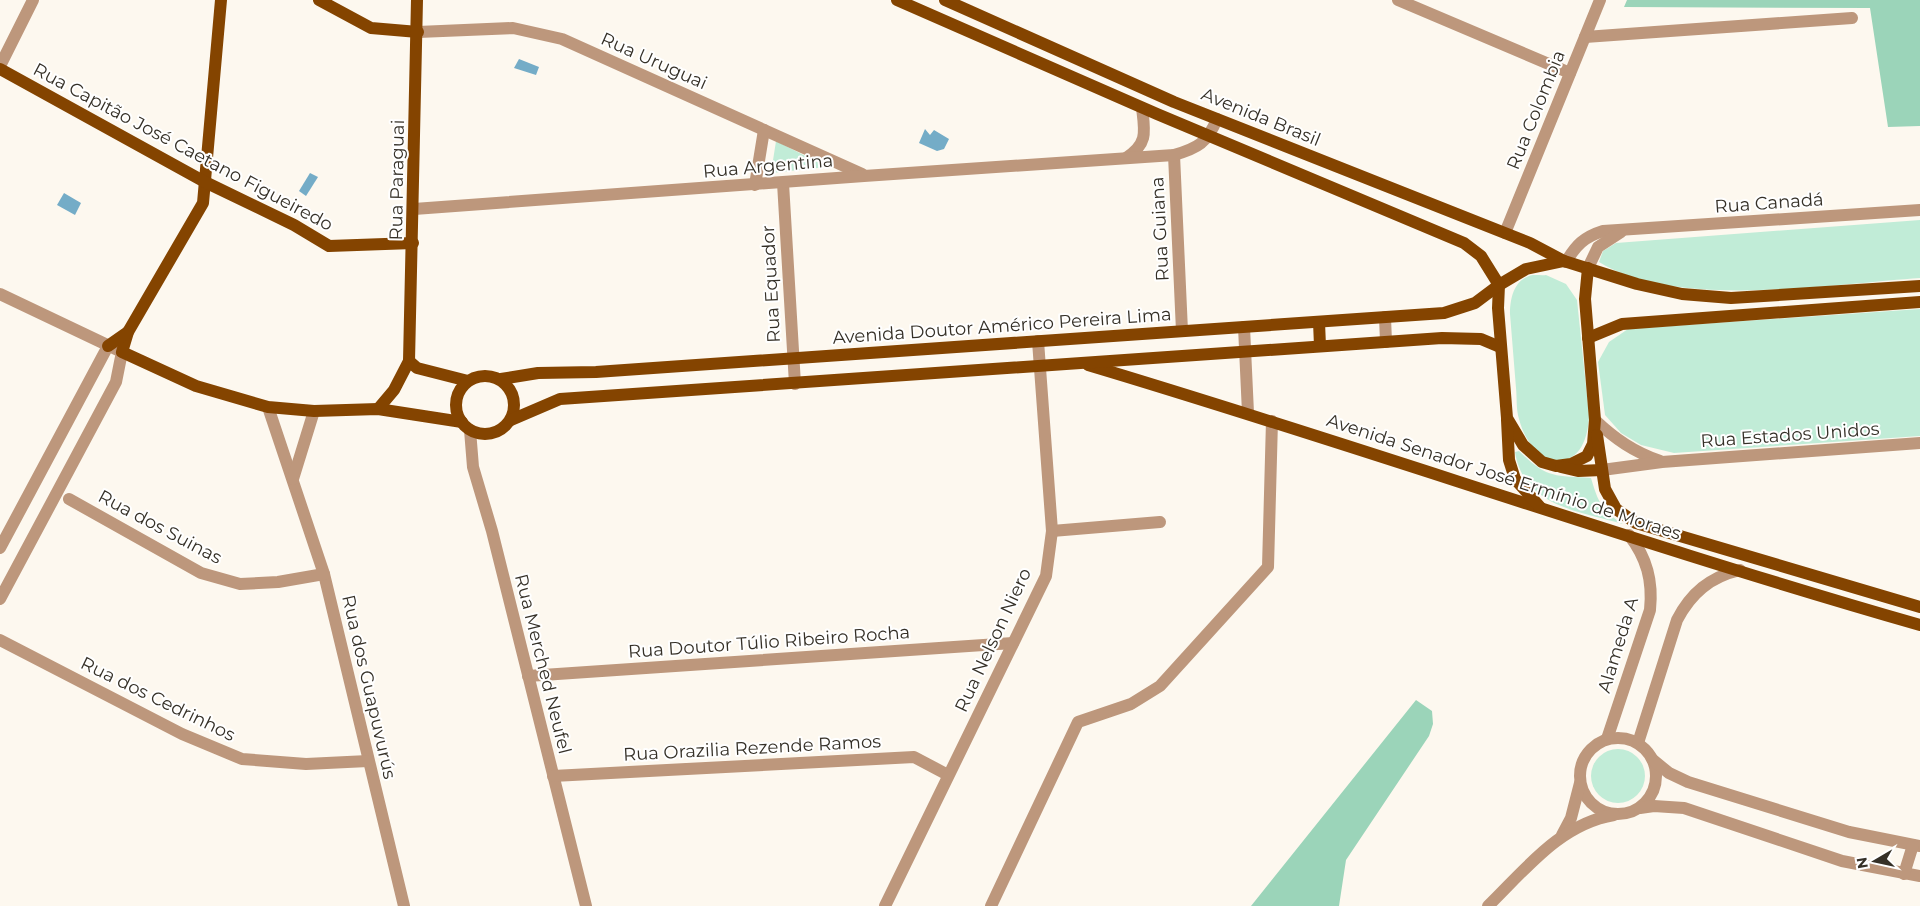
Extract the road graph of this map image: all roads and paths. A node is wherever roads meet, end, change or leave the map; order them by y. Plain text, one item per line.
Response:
1 (33, 0) edge
2 (221, 0) edge
3 (318, 0) edge
4 (418, 0) edge
5 (897, 0) edge
6 (945, 0) edge
7 (1398, 0) edge
8 (1600, 0) edge
9 (1852, 18) dead end
10 (418, 32) junction
11 (1585, 37) junction
12 (0, 68) edge
13 (1570, 73) junction
14 (1142, 108) junction
15 (1217, 119) junction
16 (764, 130) junction
17 (1210, 136) junction
18 (1174, 155) junction
19 (1126, 158) junction
20 (864, 176) junction
21 (1363, 177) junction
22 (205, 182) junction
23 (783, 183) junction
24 (755, 185) junction
25 (1352, 196) junction
26 (414, 209) junction
27 (1920, 210) edge
28 (1621, 232) junction
29 (1504, 233) junction
30 (413, 243) junction
31 (1565, 262) junction
32 (1588, 268) junction
33 (1499, 285) junction
34 (1920, 286) edge
35 (0, 294) edge
36 (1920, 302) edge
37 (1385, 317) junction
38 (1319, 322) junction
39 (1244, 327) junction
40 (1182, 331) junction
41 (128, 332) junction
42 (1588, 338) junction
43 (1038, 341) junction
44 (1386, 342) junction
45 (108, 346) junction
46 (1320, 346) junction
47 (1500, 347) junction
48 (1245, 351) junction
49 (122, 352) junction
50 (793, 358) junction
51 (409, 360) junction
52 (1078, 362) junction
53 (1040, 365) junction
54 (501, 380) junction
55 (468, 381) junction
56 (795, 384) junction
57 (268, 407) junction
58 (378, 409) junction
59 (314, 411) junction
60 (1248, 413) junction
61 (1507, 418) junction
62 (511, 420) junction
63 (1595, 420) junction
64 (1272, 421) junction
65 (466, 426) junction
66 (1920, 443) edge
67 (1662, 462) junction
68 (1556, 466) junction
69 (1602, 470) junction
70 (293, 479) junction
71 (69, 499) dead end
72 (1541, 508) junction
73 (1160, 522) dead end
74 (1052, 531) junction
75 (1629, 535) junction
76 (0, 548) edge
77 (1740, 570) junction
78 (324, 574) junction
79 (0, 599) edge
80 (1920, 607) edge
81 (1920, 625) edge
82 (0, 640) edge
83 (1012, 644) junction
84 (528, 676) junction
85 (1607, 739) junction
86 (1638, 743) junction
87 (368, 760) junction
88 (1653, 760) junction
89 (948, 774) junction
90 (553, 776) junction
91 (1581, 782) junction
92 (1640, 808) junction
93 (1619, 814) junction
94 (1562, 835) junction
95 (1916, 845) edge
96 (1904, 874) junction
97 (1920, 876) edge
98 (404, 906) edge
99 (586, 906) edge
100 (885, 906) edge
101 (991, 906) edge
102 (1488, 906) edge

1 - 12 street
2 - 22 main road
3 - 10 main road
4 - 10 main road, Rua Paraguai
5 - 14 main road, Avenida Brasil
6 - 15 main road, Avenida Brasil
7 - 13 street
8 - 11 street, Rua Colombia
9 - 11 street
10 - 16 street, Rua Uruguai
10 - 26 main road, Rua Paraguai
11 - 13 street, Rua Colombia
12 - 22 main road, Rua Capitão José Caetano Figueiredo
13 - 29 street, Rua Colombia
14 - 17 main road, Avenida Brasil
14 - 19 street
15 - 17 street
15 - 21 main road, Avenida Brasil
16 - 20 street, Rua Uruguai
16 - 24 street
17 - 18 street, Rua Argentina
17 - 25 main road, Avenida Brasil
18 - 19 street, Rua Argentina
18 - 40 street, Rua Guiana
19 - 20 street, Rua Argentina
20 - 23 street, Rua Argentina
21 - 25 main road
21 - 29 main road, Avenida Brasil
22 - 30 main road, Rua Capitão José Caetano Figueiredo
22 - 41 main road
23 - 24 street, Rua Argentina
23 - 50 street, Rua Equador
24 - 26 street, Rua Argentina
25 - 33 main road, Avenida Brasil
26 - 30 main road, Rua Paraguai
27 - 28 street, Rua Canadá
28 - 31 street, Rua Canadá
28 - 32 street
29 - 31 main road, Avenida Brasil
30 - 51 main road, Rua Paraguai
31 - 32 main road
31 - 33 main road, Avenida Doutor Américo Pereira Lima
32 - 34 main road
32 - 42 main road
33 - 37 main road, Avenida Doutor Américo Pereira Lima
33 - 47 main road
35 - 45 street
36 - 42 main road
37 - 38 main road, Avenida Doutor Américo Pereira Lima
37 - 44 street
38 - 39 main road, Avenida Doutor Américo Pereira Lima
38 - 46 main road
39 - 40 main road, Avenida Doutor Américo Pereira Lima
39 - 48 street
40 - 43 main road, Avenida Doutor Américo Pereira Lima
41 - 45 main road
41 - 49 main road
42 - 63 main road
43 - 50 main road, Avenida Doutor Américo Pereira Lima
43 - 53 street, Rua Nelson Niero
44 - 46 main road
44 - 47 main road
45 - 49 street
45 - 76 street
46 - 48 main road
47 - 61 main road
48 - 52 main road
48 - 60 street
49 - 57 main road
49 - 79 street
50 - 54 main road, Avenida Doutor Américo Pereira Lima
50 - 56 street, Rua Equador
51 - 55 main road
51 - 58 main road, Rua Paraguai
52 - 53 main road
52 - 60 main road, Avenida Senador José Ermínio de Moraes
53 - 56 main road
53 - 74 street, Rua Nelson Niero
54 - 55 main road
54 - 62 main road
55 - 65 main road
56 - 62 main road
57 - 59 main road
57 - 70 street, Rua dos Guapuvurús
58 - 59 main road
58 - 65 main road
59 - 70 street
60 - 64 main road, Avenida Senador José Ermínio de Moraes
61 - 68 main road
61 - 72 main road
62 - 65 main road
63 - 67 street
63 - 68 main road
63 - 69 main road, Avenida Senador José Ermínio de Moraes
64 - 72 main road, Avenida Senador José Ermínio de Moraes
64 - 101 street
65 - 84 street, Rua Merched Neufel
66 - 67 street, Rua Estados Unidos
67 - 69 street, Rua Estados Unidos
68 - 69 main road
69 - 80 main road, Avenida Senador José Ermínio de Moraes
70 - 78 street, Rua dos Guapuvurús
71 - 78 street, Rua dos Suinas
72 - 75 main road, Avenida Senador José Ermínio de Moraes
73 - 74 street
74 - 83 street, Rua Nelson Niero
75 - 77 main road, Avenida Senador José Ermínio de Moraes
75 - 85 street, Alameda A
77 - 81 main road, Avenida Senador José Ermínio de Moraes
77 - 86 street
78 - 87 street, Rua dos Guapuvurús
82 - 87 street, Rua dos Cedrinhos
83 - 84 street, Rua Doutor Túlio Ribeiro Rocha
83 - 89 street, Rua Nelson Niero
84 - 90 street, Rua Merched Neufel
85 - 86 street
85 - 91 street
86 - 88 street
87 - 98 street, Rua dos Guapuvurús
88 - 92 street
88 - 95 street
89 - 90 street, Rua Orazilia Rezende Ramos
89 - 100 street, Rua Nelson Niero
90 - 99 street, Rua Merched Neufel
91 - 93 street
91 - 94 street
92 - 93 street
92 - 96 street
93 - 94 street
94 - 102 street
95 - 96 street
96 - 97 street

